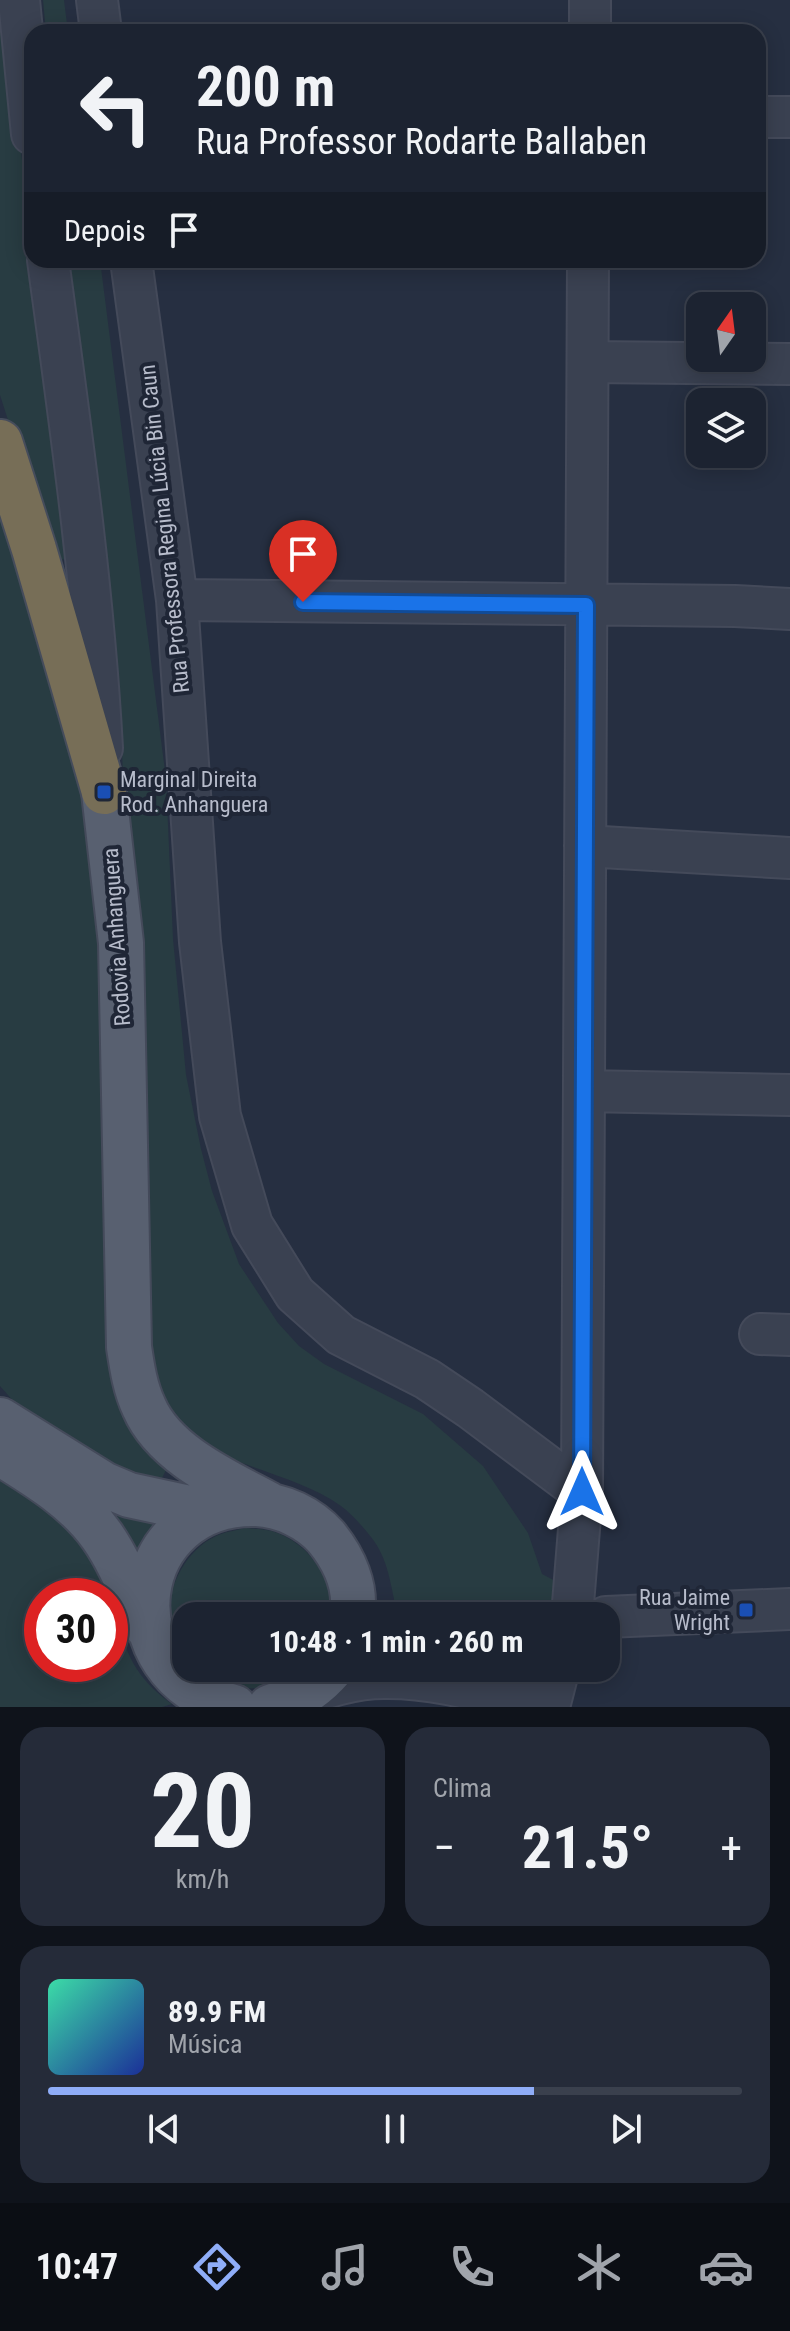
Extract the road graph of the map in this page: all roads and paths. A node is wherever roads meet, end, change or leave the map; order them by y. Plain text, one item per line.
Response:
1 (19, 0) edge
2 (97, 0) edge
3 (590, 0) edge
4 (100, 24) edge
5 (590, 24) edge
6 (24, 52) edge
7 (766, 117) edge
8 (790, 117) edge
9 (49, 268) edge
10 (132, 268) edge
11 (588, 268) edge
12 (588, 362) junction
13 (790, 364) edge
14 (0, 442) edge
15 (177, 600) junction
16 (586, 605) junction
17 (790, 609) edge
18 (104, 792) junction
19 (585, 846) junction
20 (790, 858) edge
21 (584, 1091) junction
22 (790, 1095) edge
23 (13, 1445) edge
24 (582, 1492) junction
25 (268, 1504) junction
26 (208, 1512) junction
27 (351, 1597) edge
28 (573, 1602) edge
29 (790, 1609) edge
30 (620, 1616) edge
31 (151, 1637) junction
32 (321, 1682) edge
33 (448, 1682) edge
34 (555, 1682) edge
35 (456, 1686) junction
36 (282, 1703) edge
37 (234, 1707) edge
38 (547, 1707) edge

1 - 6 street
2 - 4 street
3 - 5 street
7 - 8 street
9 - 18 street, Rodovia Anhanguera
10 - 15 street, Rua Professora Regina Lúcia Bin Caun
11 - 12 street
12 - 13 street
12 - 16 street
14 - 18 highway
15 - 16 street
15 - 24 street, Rua Professora Regina Lúcia Bin Caun
16 - 17 street
16 - 19 street
18 - 25 main road, Rodovia Anhanguera
19 - 20 street
19 - 21 street
21 - 22 street
21 - 24 street
23 - 26 main road
23 - 31 main road
24 - 28 street
25 - 26 main road
25 - 27 main road, Rodovia Anhanguera
26 - 31 main road
29 - 30 street
31 - 37 main road
32 - 36 main road
33 - 35 street
34 - 38 street
35 - 36 street
35 - 38 street

